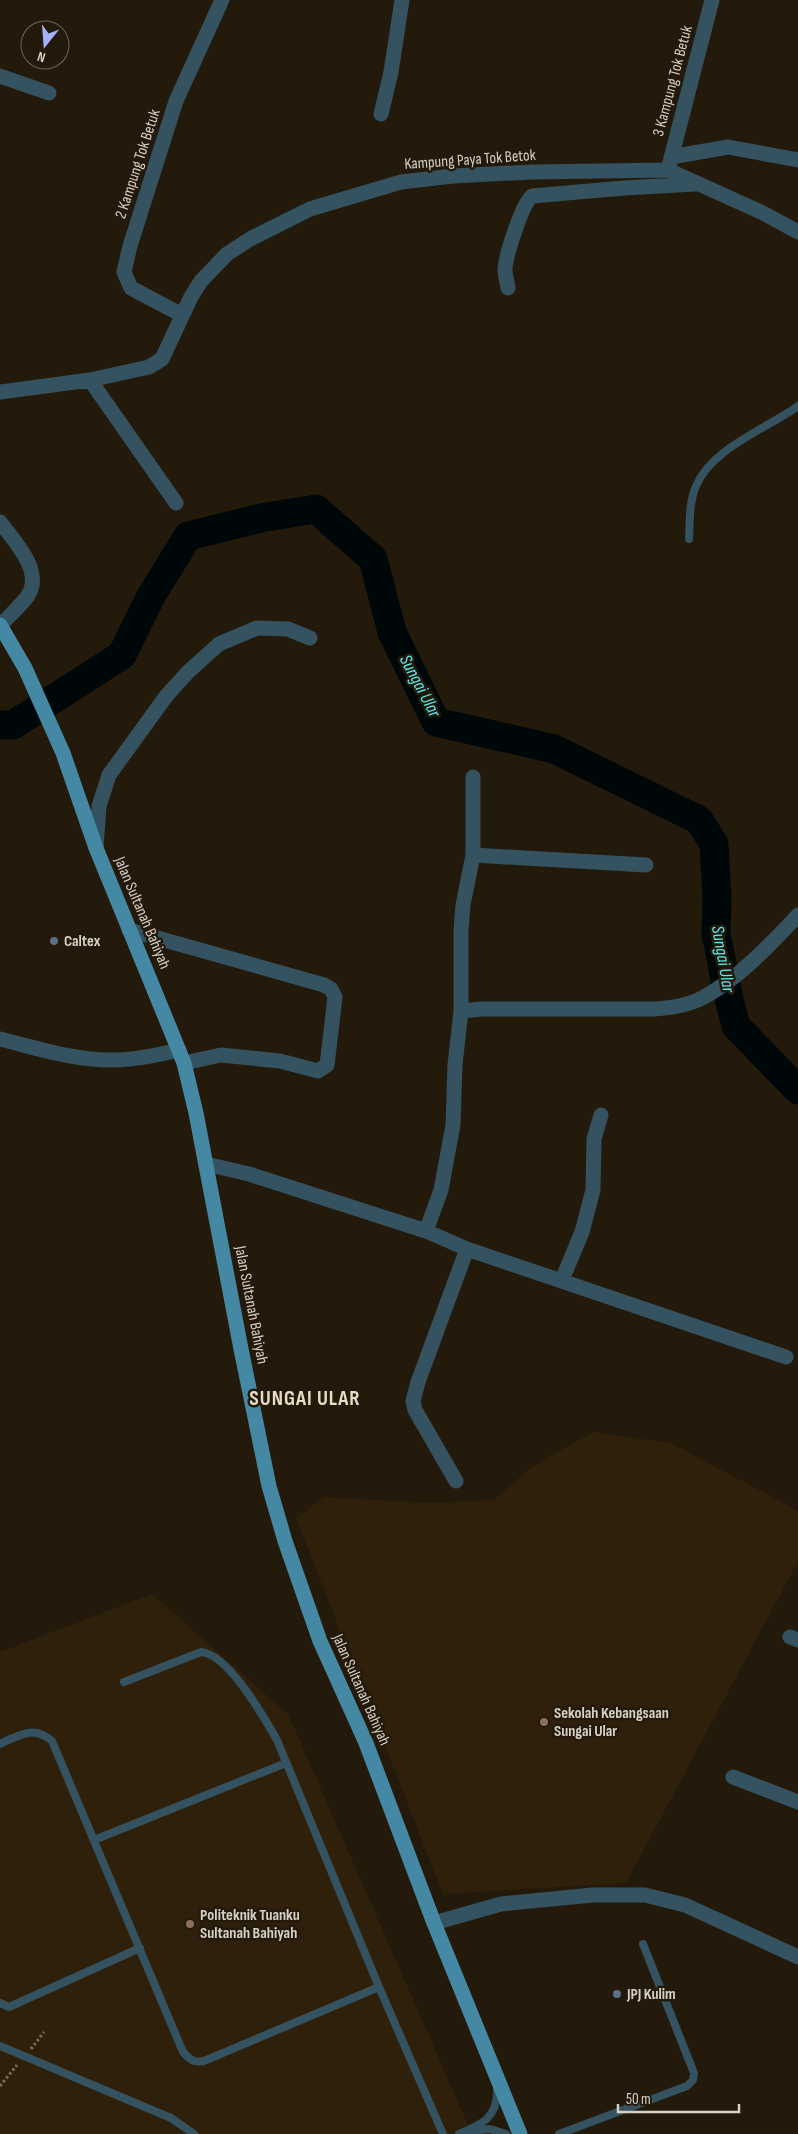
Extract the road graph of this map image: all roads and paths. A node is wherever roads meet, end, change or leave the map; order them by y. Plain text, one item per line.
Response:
1 (222, 0) edge
2 (402, 0) edge
3 (712, 0) edge
4 (0, 76) edge
5 (48, 93) dead end
6 (381, 114) dead end
7 (798, 160) edge
8 (669, 164) junction
9 (696, 184) junction
10 (798, 232) edge
11 (508, 288) dead end
12 (182, 315) junction
13 (90, 380) junction
14 (0, 392) edge
15 (798, 406) edge
16 (176, 503) dead end
17 (0, 522) edge
18 (690, 539) dead end
19 (0, 625) edge
20 (310, 638) dead end
21 (473, 777) dead end
22 (96, 848) junction
23 (473, 854) junction
24 (646, 865) dead end
25 (798, 915) edge
26 (130, 930) junction
27 (461, 1011) junction
28 (0, 1039) edge
29 (182, 1056) junction
30 (601, 1115) dead end
31 (206, 1164) junction
32 (426, 1231) junction
33 (467, 1249) junction
34 (562, 1280) junction
35 (786, 1357) dead end
36 (456, 1481) dead end
37 (124, 1682) dead end
38 (0, 1744) edge
39 (286, 1763) junction
40 (733, 1777) dead end
41 (798, 1802) edge
42 (94, 1840) junction
43 (434, 1923) junction
44 (643, 1944) dead end
45 (140, 1948) junction
46 (798, 1957) edge
47 (379, 1987) junction
48 (0, 2004) edge
49 (0, 2046) edge
50 (497, 2078) junction
51 (462, 2132) edge
52 (194, 2134) edge
53 (443, 2134) edge
54 (506, 2134) edge
55 (520, 2134) edge
56 (559, 2134) edge

1 - 12 street, 2 Kampung Tok Betuk
2 - 6 street
3 - 8 street, 3 Kampung Tok Betuk
4 - 5 street
7 - 8 street
8 - 9 street, Kampung Paya Tok Betok
8 - 12 street, Kampung Paya Tok Betok
9 - 10 street, Kampung Paya Tok Betok
9 - 11 street
12 - 13 street, Kampung Paya Tok Betok
13 - 14 street, Kampung Paya Tok Betok
13 - 16 street
15 - 18 lane
17 - 19 street
19 - 22 main road, Jalan Sultanah Bahiyah
20 - 22 street
21 - 23 street
22 - 26 main road, Jalan Sultanah Bahiyah
23 - 24 street
23 - 27 street
25 - 27 street
26 - 29 main road, Jalan Sultanah Bahiyah
26 - 29 street
27 - 32 street
28 - 29 street
29 - 31 main road, Jalan Sultanah Bahiyah
30 - 34 street
31 - 32 street
31 - 43 main road, Jalan Sultanah Bahiyah
32 - 33 street
33 - 34 street
33 - 36 street
34 - 35 street
37 - 39 lane
38 - 42 lane
39 - 42 lane
39 - 47 lane
40 - 41 street
42 - 45 lane
43 - 46 street
43 - 50 main road, Jalan Sultanah Bahiyah
44 - 56 lane
45 - 47 lane
45 - 48 lane
47 - 53 lane
49 - 52 lane
50 - 51 lane
50 - 55 main road, Jalan Sultanah Bahiyah
51 - 54 lane

